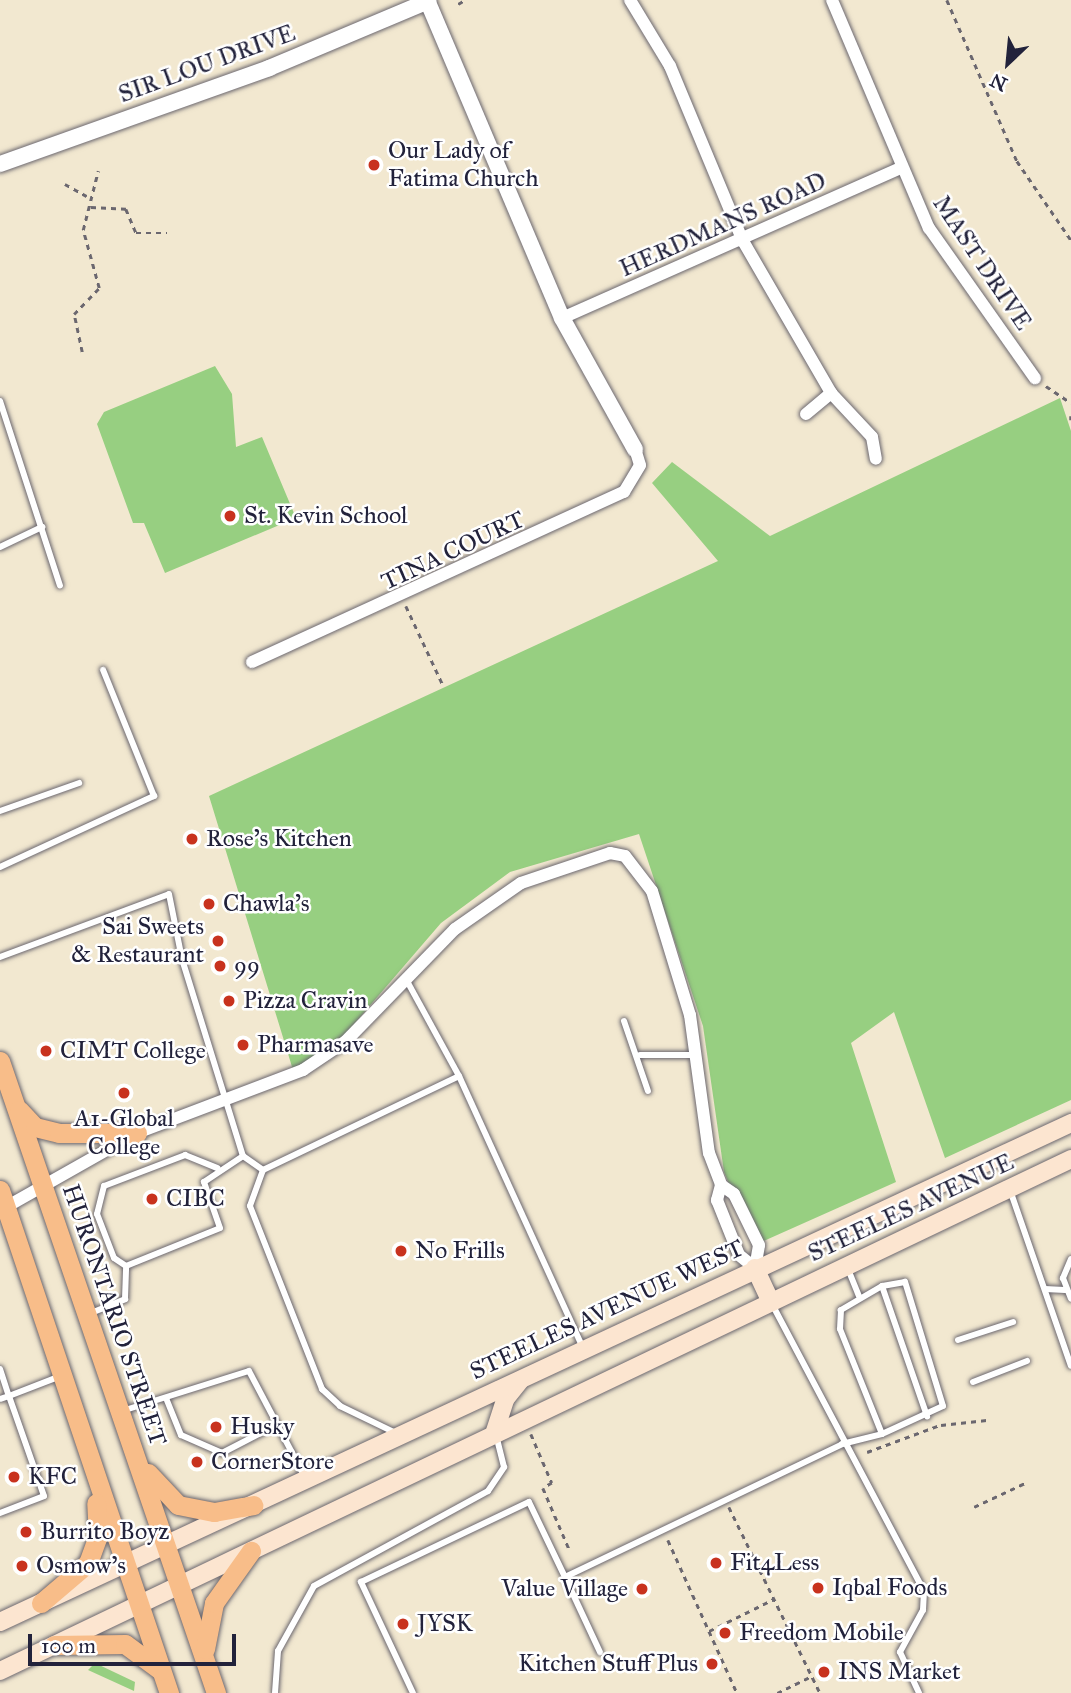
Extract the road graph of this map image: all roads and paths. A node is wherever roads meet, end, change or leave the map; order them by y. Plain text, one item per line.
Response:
1 (428, 0) edge
2 (465, 0) edge
3 (630, 0) edge
4 (832, 0) edge
5 (947, 0) edge
6 (458, 4) dead end
7 (0, 164) edge
8 (899, 169) junction
9 (98, 171) dead end
10 (65, 184) dead end
11 (87, 196) junction
12 (91, 206) junction
13 (167, 233) dead end
14 (1071, 240) edge
15 (743, 241) junction
16 (562, 318) junction
17 (82, 352) dead end
18 (1035, 378) joint
19 (831, 393) junction
20 (1071, 403) edge
21 (1, 405) edge
22 (806, 414) dead end
23 (635, 449) joint
24 (876, 460) dead end
25 (42, 527) junction
26 (0, 547) edge
27 (60, 586) dead end
28 (402, 598) junction
29 (252, 662) dead end
30 (103, 670) dead end
31 (443, 685) dead end
32 (79, 783) dead end
33 (0, 811) edge
34 (0, 867) edge
35 (0, 957) edge
36 (408, 983) junction
37 (624, 1021) dead end
38 (640, 1055) junction
39 (695, 1055) junction
40 (0, 1061) edge
41 (459, 1076) junction
42 (648, 1091) dead end
43 (226, 1098) junction
44 (16, 1107) junction
45 (1071, 1123) edge
46 (137, 1133) junction
47 (243, 1156) junction
48 (996, 1158) junction
49 (1071, 1159) edge
50 (218, 1168) junction
51 (263, 1170) junction
52 (43, 1184) junction
53 (721, 1185) junction
54 (1009, 1188) junction
55 (2, 1204) edge
56 (1071, 1259) edge
57 (126, 1266) junction
58 (846, 1266) junction
59 (755, 1268) junction
60 (882, 1286) junction
61 (1045, 1289) junction
62 (1065, 1290) junction
63 (859, 1296) junction
64 (1071, 1299) edge
65 (771, 1302) junction
66 (89, 1314) junction
67 (1013, 1322) dead end
68 (958, 1340) dead end
69 (583, 1348) junction
70 (1027, 1362) dead end
71 (1071, 1366) edge
72 (0, 1369) edge
73 (525, 1376) junction
74 (60, 1377) junction
75 (973, 1382) dead end
76 (9, 1396) junction
77 (166, 1398) junction
78 (0, 1399) edge
79 (121, 1412) junction
80 (927, 1416) junction
81 (987, 1420) dead end
82 (940, 1425) junction
83 (275, 1426) junction
84 (495, 1431) junction
85 (531, 1434) dead end
86 (882, 1434) junction
87 (400, 1435) junction
88 (842, 1444) junction
89 (135, 1452) junction
90 (867, 1452) dead end
91 (94, 1474) junction
92 (307, 1480) junction
93 (1025, 1483) dead end
94 (726, 1501) junction
95 (253, 1505) junction
96 (974, 1507) dead end
97 (0, 1513) edge
98 (664, 1530) junction
99 (166, 1545) junction
100 (251, 1551) junction
101 (570, 1551) dead end
102 (124, 1565) junction
103 (565, 1577) junction
104 (180, 1586) junction
105 (774, 1599) junction
106 (41, 1603) junction
107 (138, 1605) junction
108 (0, 1622) edge
109 (709, 1631) junction
110 (54, 1646) junction
111 (600, 1652) dead end
112 (206, 1660) junction
113 (161, 1670) junction
114 (0, 1671) edge
115 (812, 1676) junction
116 (169, 1693) edge
117 (216, 1693) edge
118 (275, 1693) edge
119 (413, 1693) edge
120 (737, 1693) edge
121 (777, 1693) edge
122 (821, 1693) edge
123 (919, 1693) edge

1 - 7 street, SIR LOU DRIVE
1 - 16 street
2 - 6 path
3 - 15 street
4 - 8 street, MAST DRIVE
5 - 14 path
8 - 15 street, HERDMANS ROAD
8 - 18 street, MAST DRIVE
9 - 11 path
10 - 11 path
11 - 12 path
12 - 13 path
12 - 17 path
15 - 16 street, HERDMANS ROAD
15 - 19 street
16 - 23 street
18 - 20 path
19 - 22 street
19 - 24 street
21 - 25 lane
23 - 28 street, TINA COURT
25 - 26 lane
25 - 27 lane
28 - 29 street, TINA COURT
28 - 31 path
30 - 34 lane
32 - 33 lane
35 - 43 lane
36 - 39 street
36 - 41 lane
36 - 43 street
37 - 38 lane
38 - 39 lane
38 - 42 lane
39 - 53 street
40 - 44 main road, HURONTARIO STREET
41 - 51 lane
41 - 69 lane
43 - 46 street
43 - 47 lane
44 - 46 main road
44 - 52 main road, HURONTARIO STREET
45 - 48 main road, STEELES AVENUE WEST
46 - 52 street
47 - 50 lane
47 - 51 lane
48 - 54 main road
48 - 59 main road, STEELES AVENUE WEST
49 - 54 main road, STEELES AVENUE
50 - 57 lane
50 - 57 lane
51 - 87 lane
52 - 55 street
52 - 66 main road, HURONTARIO STREET
53 - 59 street
53 - 59 street
54 - 58 main road, STEELES AVENUE
54 - 61 lane
55 - 74 main road
56 - 62 lane
57 - 66 lane
58 - 63 lane
58 - 65 main road, STEELES AVENUE
59 - 65 main road
59 - 69 main road, STEELES AVENUE WEST
60 - 63 lane
60 - 80 lane
60 - 80 lane
61 - 62 lane
61 - 71 lane
62 - 64 lane
63 - 86 lane
65 - 84 main road
65 - 88 lane
66 - 79 main road, HURONTARIO STREET
67 - 68 lane
69 - 73 main road, STEELES AVENUE WEST
70 - 75 lane
72 - 76 lane
73 - 84 main road
73 - 87 main road, STEELES AVENUE WEST
74 - 76 lane
74 - 91 main road
76 - 78 lane
76 - 97 lane
77 - 79 lane
77 - 83 lane
77 - 83 lane
79 - 89 main road, HURONTARIO STREET
80 - 82 path
80 - 86 lane
81 - 82 path
82 - 90 path
83 - 92 lane
84 - 100 main road
84 - 118 lane
85 - 101 path
86 - 88 lane
87 - 92 main road, STEELES AVENUE WEST
88 - 94 lane
88 - 123 lane
89 - 95 main road
89 - 99 main road, HURONTARIO STREET
91 - 102 main road
91 - 106 main road
92 - 95 main road, STEELES AVENUE WEST
93 - 96 path
94 - 98 lane
94 - 105 path
95 - 99 main road, STEELES AVENUE WEST
98 - 103 lane
98 - 109 path
99 - 102 main road
99 - 104 main road, HURONTARIO STREET
100 - 104 main road
100 - 112 main road
102 - 106 main road
102 - 107 main road
103 - 111 lane
103 - 119 lane
104 - 107 main road
104 - 112 main road, HURONTARIO STREET
105 - 109 path
105 - 115 path
106 - 108 main road
107 - 110 main road
107 - 113 main road
109 - 120 path
110 - 113 main road
110 - 114 main road
112 - 117 main road, HURONTARIO STREET
113 - 116 main road
115 - 121 path
115 - 122 path

